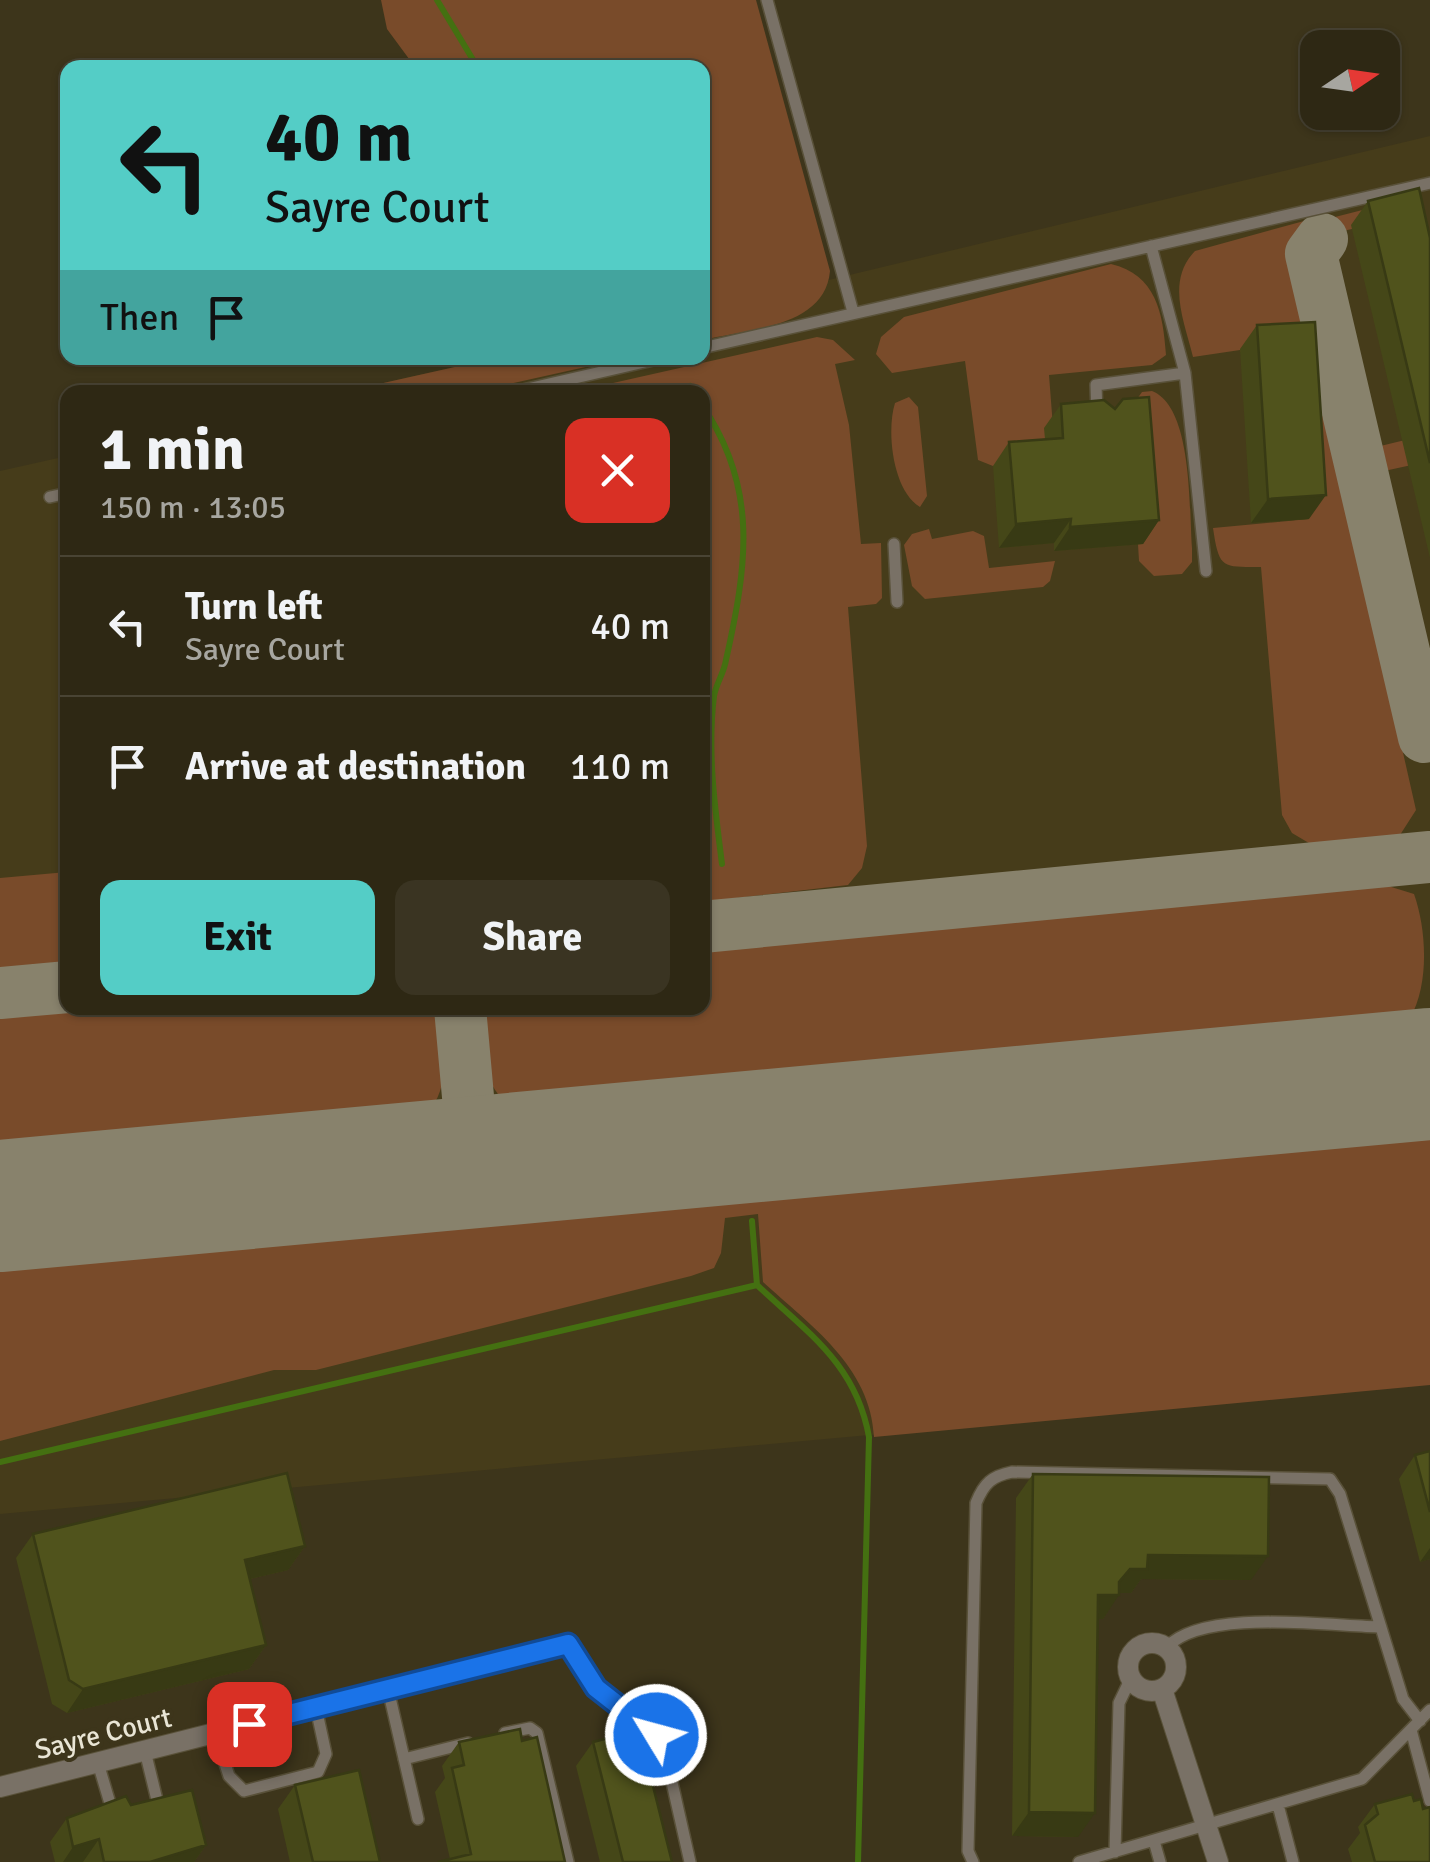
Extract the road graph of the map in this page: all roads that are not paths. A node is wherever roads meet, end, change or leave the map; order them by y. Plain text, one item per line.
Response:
1 (766, 0) edge
2 (1430, 184) edge
3 (1152, 246) junction
4 (853, 312) junction
5 (710, 346) edge
6 (632, 365) edge
7 (1185, 373) junction
8 (544, 385) edge
9 (1097, 424) edge
10 (60, 495) edge
11 (50, 497) dead end
12 (894, 544) dead end
13 (1206, 572) dead end
14 (897, 602) dead end
15 (1381, 1627) junction
16 (568, 1644) joint
17 (1167, 1647) junction
18 (1131, 1678) junction
19 (1162, 1688) junction
20 (388, 1689) junction
21 (316, 1708) junction
22 (1430, 1710) edge
23 (1416, 1725) junction
24 (215, 1733) junction
25 (145, 1751) junction
26 (404, 1759) junction
27 (98, 1762) junction
28 (0, 1788) edge
29 (1430, 1802) edge
30 (158, 1804) edge
31 (1278, 1806) junction
32 (112, 1810) edge
33 (418, 1819) dead end
34 (1207, 1826) junction
35 (1154, 1841) junction
36 (1115, 1852) junction
37 (568, 1862) edge
38 (690, 1862) edge
39 (973, 1862) edge
40 (1079, 1862) edge
41 (1160, 1862) edge
42 (1218, 1862) edge
43 (1293, 1862) edge

1 - 4 lane
2 - 3 lane
3 - 4 lane
3 - 7 lane
4 - 5 lane
6 - 8 lane
7 - 9 lane
7 - 13 lane
10 - 11 lane
12 - 14 lane
15 - 17 lane
15 - 23 lane
15 - 39 lane
16 - 20 street, Sayre Court
16 - 38 lane
17 - 18 street
17 - 19 street
18 - 19 street
18 - 36 lane
19 - 34 street
20 - 21 street, Sayre Court
20 - 26 lane
21 - 24 street, Sayre Court
21 - 24 lane
22 - 23 lane
23 - 29 lane
23 - 31 lane
24 - 25 street, Sayre Court
25 - 27 street, Sayre Court
25 - 30 lane
26 - 33 lane
26 - 37 lane
27 - 28 street, Sayre Court
27 - 32 lane
31 - 34 lane
31 - 43 lane
34 - 35 lane
34 - 42 street
35 - 36 lane
35 - 41 lane
36 - 40 lane

